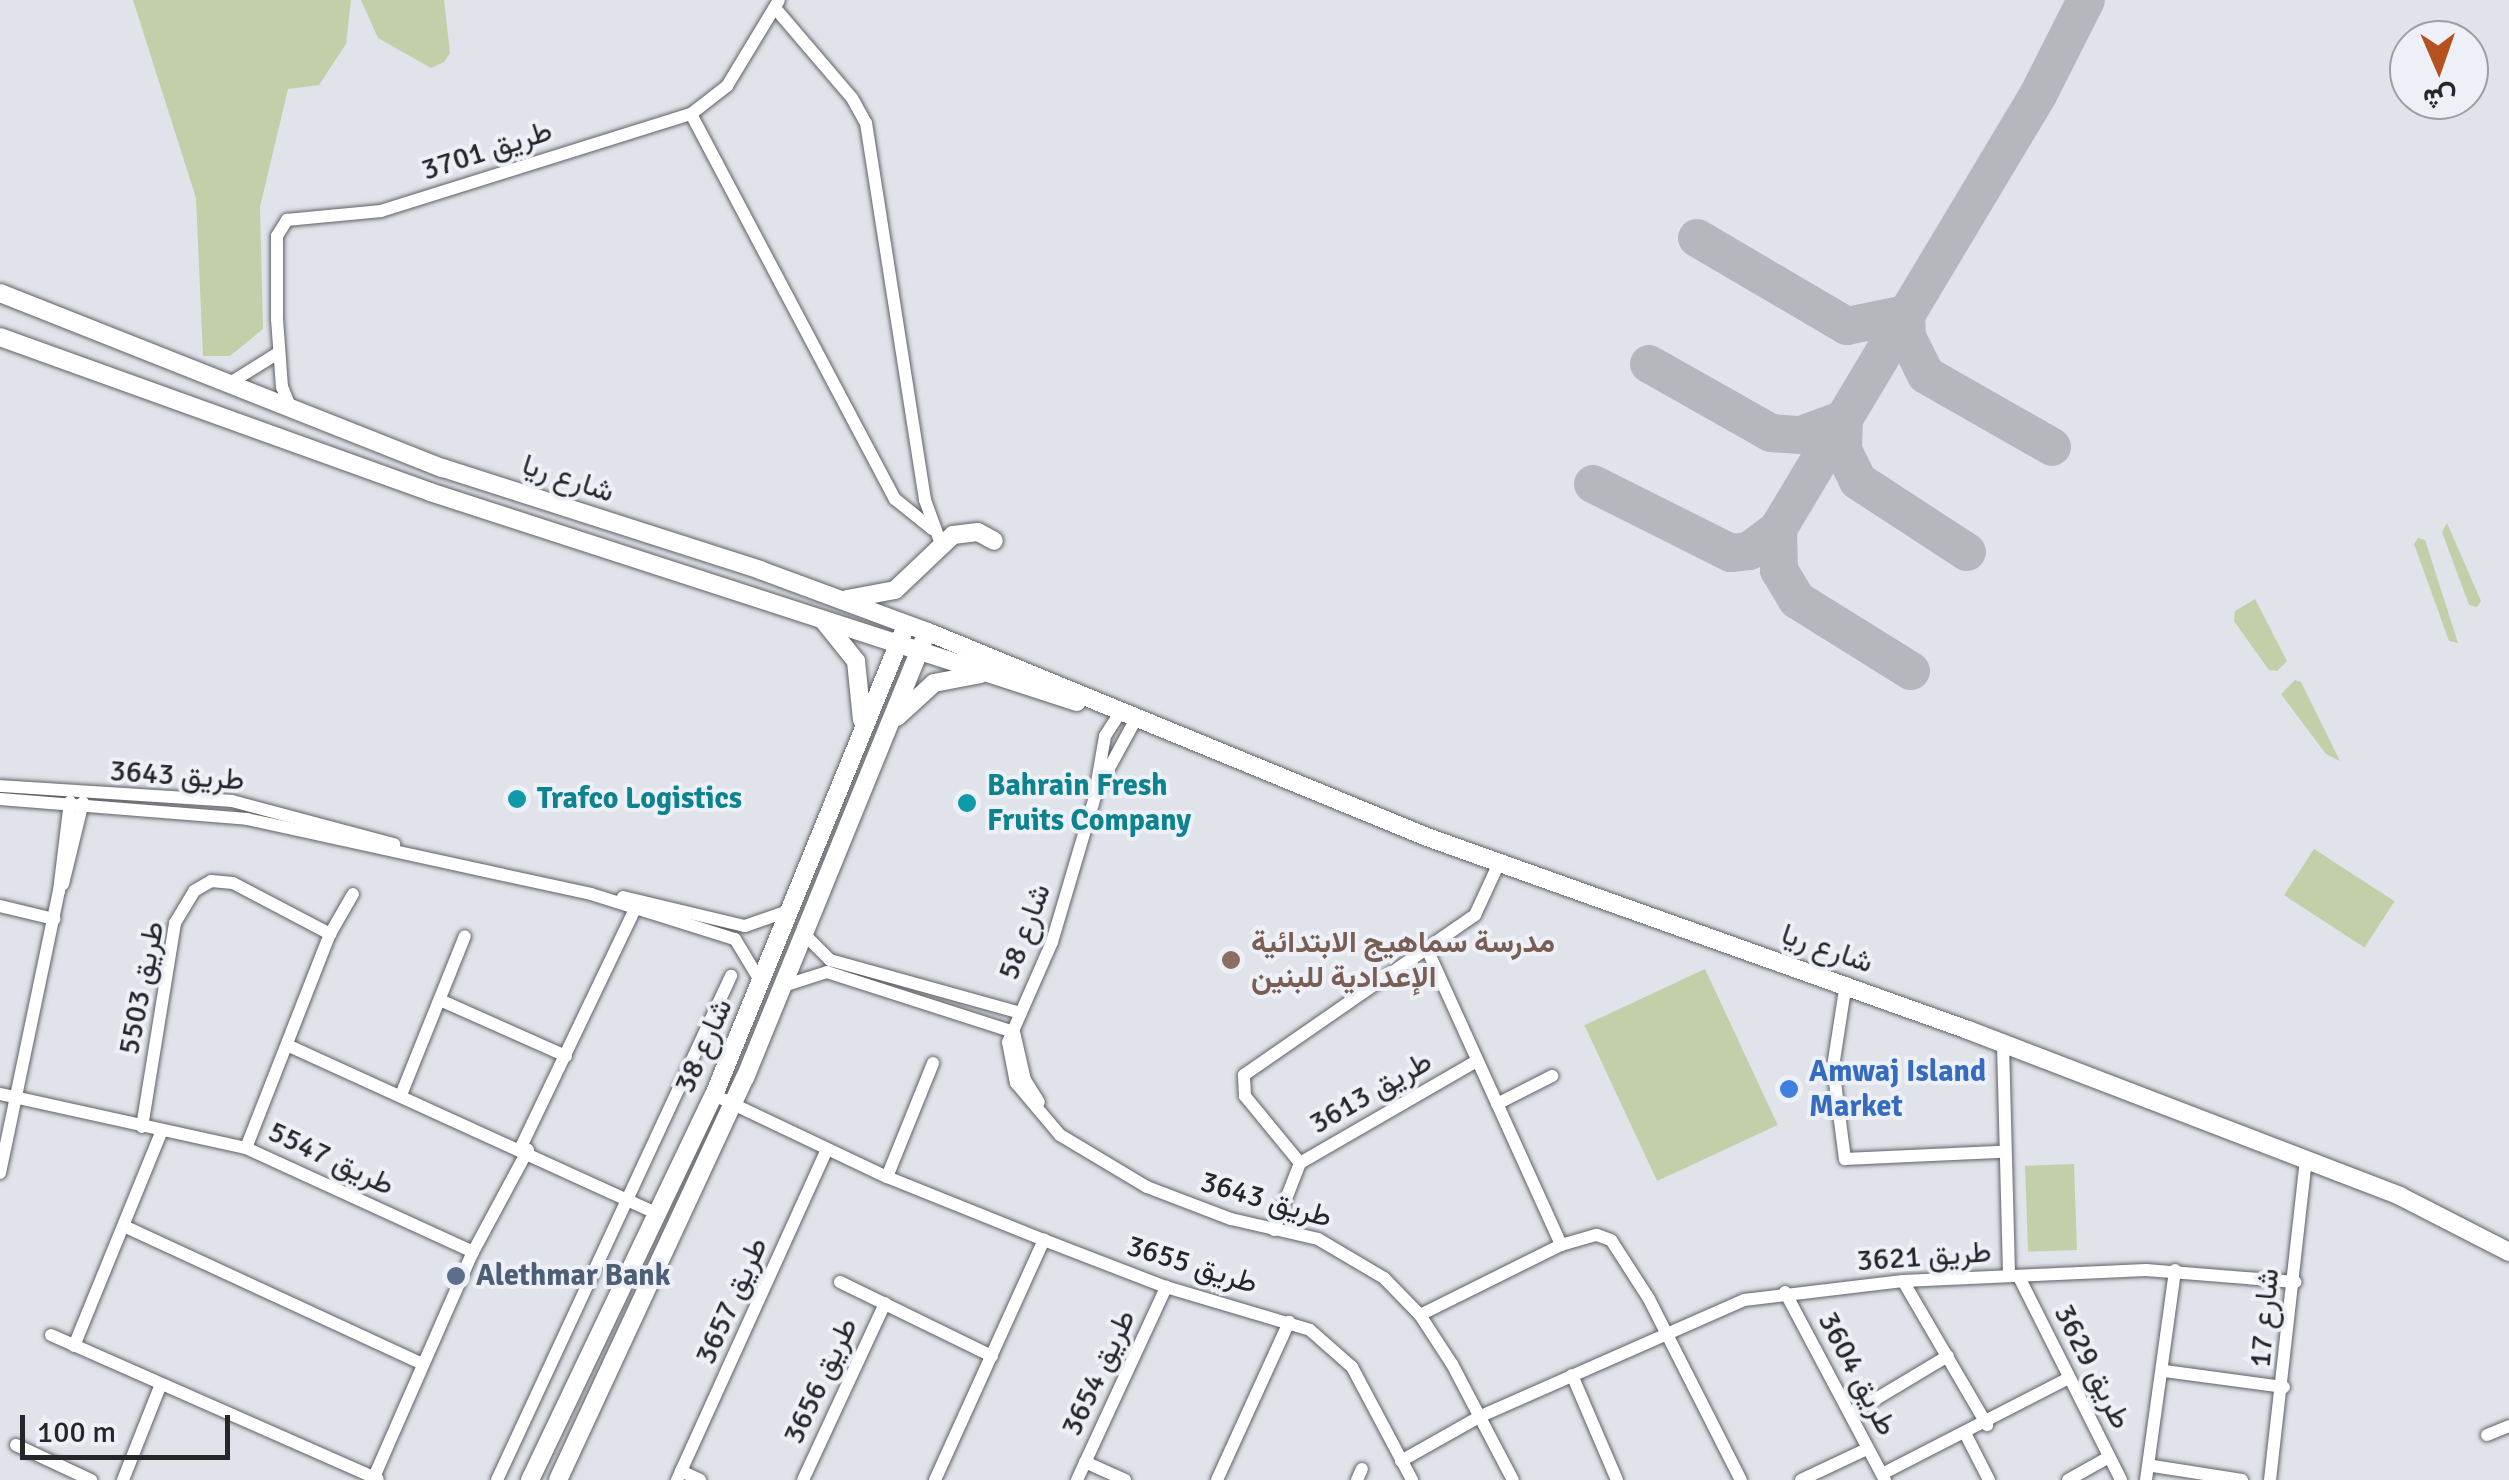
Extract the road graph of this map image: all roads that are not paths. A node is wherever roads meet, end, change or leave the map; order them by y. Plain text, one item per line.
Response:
1 (777, 4) edge
2 (692, 114) junction
3 (0, 293) edge
4 (0, 336) edge
5 (278, 353) junction
6 (228, 384) junction
7 (291, 409) junction
8 (936, 536) junction
9 (994, 540) dead end
10 (836, 599) junction
11 (815, 613) junction
12 (902, 633) junction
13 (924, 641) junction
14 (1001, 676) junction
15 (1129, 714) junction
16 (862, 731) junction
17 (877, 746) junction
18 (0, 786) edge
19 (0, 799) edge
20 (77, 801) junction
21 (1499, 863) junction
22 (353, 894) dead end
23 (591, 894) junction
24 (0, 906) edge
25 (794, 908) junction
26 (635, 909) junction
27 (54, 919) junction
28 (802, 932) junction
29 (330, 934) junction
30 (465, 936) dead end
31 (1426, 949) junction
32 (731, 976) dead end
33 (1846, 983) junction
34 (771, 985) junction
35 (440, 1000) junction
36 (1021, 1013) junction
37 (1014, 1032) junction
38 (2003, 1044) junction
39 (287, 1046) junction
40 (566, 1056) junction
41 (1478, 1061) junction
42 (933, 1063) dead end
43 (1552, 1076) dead end
44 (0, 1094) edge
45 (402, 1095) junction
46 (714, 1095) junction
47 (16, 1098) junction
48 (732, 1104) junction
49 (1497, 1104) junction
50 (142, 1127) junction
51 (162, 1130) junction
52 (246, 1148) junction
53 (524, 1149) junction
54 (827, 1150) junction
55 (2002, 1152) junction
56 (2306, 1160) junction
57 (1300, 1163) junction
58 (0, 1173) edge
59 (887, 1177) junction
60 (629, 1200) junction
61 (657, 1214) junction
62 (126, 1226) junction
63 (1274, 1230) junction
64 (1044, 1240) junction
65 (1561, 1245) junction
66 (473, 1252) junction
67 (2509, 1252) edge
68 (2175, 1270) junction
69 (2014, 1276) junction
70 (1903, 1281) junction
71 (840, 1282) dead end
72 (2296, 1282) junction
73 (1166, 1287) junction
74 (1786, 1292) junction
75 (885, 1303) junction
76 (1420, 1315) junction
77 (1289, 1322) junction
78 (1666, 1332) junction
79 (51, 1335) dead end
80 (74, 1346) junction
81 (992, 1356) junction
82 (1948, 1356) junction
83 (424, 1364) junction
84 (2165, 1372) junction
85 (1572, 1375) junction
86 (2069, 1378) junction
87 (161, 1384) junction
88 (2284, 1387) junction
89 (1851, 1414) junction
90 (1482, 1416) junction
91 (1987, 1425) junction
92 (2509, 1426) edge
93 (1966, 1435) junction
94 (2488, 1435) dead end
95 (16, 1444) dead end
96 (1868, 1449) junction
97 (2109, 1456) junction
98 (1401, 1461) junction
99 (1086, 1462) junction
100 (2153, 1466) junction
101 (63, 1474) edge
102 (679, 1476) edge
103 (1883, 1477) edge
104 (377, 1478) edge
105 (91, 1480) edge
106 (123, 1480) edge
107 (497, 1480) edge
108 (530, 1480) edge
109 (558, 1480) edge
110 (700, 1480) edge
111 (803, 1480) edge
112 (935, 1480) edge
113 (1077, 1480) edge
114 (1125, 1480) edge
115 (1218, 1480) edge
116 (1412, 1480) edge
117 (1513, 1480) edge
118 (1617, 1480) edge
119 (1741, 1480) edge
120 (1801, 1480) edge
121 (1988, 1480) edge
122 (2068, 1480) edge
123 (2121, 1480) edge
124 (2146, 1480) edge
125 (2242, 1480) edge
126 (2270, 1480) edge

1 - 2 street, طريق 3701
1 - 8 street
2 - 5 street, طريق 3701
2 - 8 street
3 - 6 main road, شارع ريا
4 - 11 main road, شارع ريا
5 - 6 street
5 - 7 street, طريق 3701
6 - 7 main road, شارع ريا
7 - 10 main road, شارع ريا
8 - 9 main road
8 - 10 main road
10 - 12 main road, شارع ريا
11 - 12 main road, شارع ريا
11 - 16 main road
12 - 13 main road, شارع ريا
12 - 16 main road, شارع 38
13 - 14 main road, شارع ريا
13 - 15 main road, شارع ريا
13 - 17 main road, شارع 38
14 - 15 main road, شارع ريا
14 - 17 main road
15 - 21 main road, شارع ريا
15 - 36 street, شارع 58
16 - 25 main road, شارع 38
17 - 28 main road, شارع 38
18 - 20 street, طريق 3643
19 - 20 street, طريق 3643
20 - 23 street, طريق 3643
20 - 27 street
21 - 31 street
21 - 33 main road, شارع ريا
22 - 29 street
23 - 25 street, طريق 3643
23 - 26 street, طريق 3643
24 - 27 street
25 - 34 main road, شارع 38
26 - 34 street, طريق 3643
26 - 40 street
27 - 47 street
28 - 34 main road, شارع 38
28 - 36 street
29 - 39 street
29 - 50 street, طريق 5503
30 - 35 street
31 - 41 street, طريق 3613
31 - 57 street, طريق 3643
32 - 60 street, شارع 38
33 - 38 main road, شارع ريا
33 - 55 street
34 - 37 street
34 - 46 main road, شارع 38
34 - 48 main road, شارع 38
35 - 40 street
35 - 45 street
36 - 37 street, شارع 58
37 - 63 street, طريق 3643
38 - 55 street, طريق 3629
38 - 56 main road, شارع ريا
39 - 45 street
39 - 52 street
40 - 53 street
41 - 49 street, طريق 3613
41 - 57 street, طريق 3613
42 - 59 street
43 - 49 street
44 - 47 street, طريق 5547
45 - 53 street
46 - 48 street, طريق 3655
46 - 61 main road, شارع 38
47 - 50 street, طريق 5547
47 - 58 street
48 - 54 street, طريق 3655
48 - 109 main road, شارع 38
49 - 65 street, طريق 3613
50 - 51 street, طريق 5547
51 - 52 street, طريق 5547
51 - 62 street
52 - 66 street, طريق 5547
53 - 60 street
53 - 66 street
54 - 59 street, طريق 3655
54 - 102 street, طريق 3657
55 - 69 street, طريق 3629
56 - 67 main road, شارع ريا
56 - 72 street, شارع 17
57 - 63 street, طريق 3613
59 - 64 street, طريق 3655
60 - 61 street
60 - 107 street, شارع 38
61 - 108 main road, شارع 38
62 - 80 street
62 - 83 street
63 - 76 street, طريق 3643
64 - 73 street, طريق 3655
64 - 81 street
65 - 76 street
65 - 78 street
66 - 83 street
68 - 69 street, طريق 3621
68 - 72 street, طريق 3621
68 - 84 street
69 - 70 street, طريق 3621
69 - 86 street, طريق 3629
70 - 74 street, طريق 3621
70 - 82 street
71 - 75 street, طريق 3656
72 - 88 street, شارع 17
73 - 77 street, طريق 3655
73 - 99 street, طريق 3654
74 - 78 street, طريق 3621
74 - 89 street, طريق 3604
75 - 81 street, طريق 3656
75 - 111 street, طريق 3656
76 - 90 street, طريق 3643
77 - 98 street, طريق 3655
77 - 115 street
78 - 85 street, طريق 3621
78 - 119 street
79 - 80 street
80 - 87 street
81 - 112 street
82 - 89 street
82 - 91 street
83 - 104 street
84 - 88 street
84 - 100 street
85 - 90 street, طريق 3621
85 - 118 street
86 - 91 street
86 - 97 street, طريق 3629
87 - 104 street
87 - 106 street
88 - 126 street, شارع 17
89 - 96 street, طريق 3604
90 - 98 street, طريق 3621
90 - 117 street, طريق 3643
91 - 93 street
92 - 94 street
93 - 103 street
93 - 121 street
95 - 101 street
96 - 103 street, طريق 3604
96 - 120 street
97 - 122 street
97 - 123 street, طريق 3629
98 - 116 street, طريق 3655
99 - 113 street, طريق 3654
99 - 114 street
100 - 124 street
100 - 125 street
101 - 105 street
102 - 110 street, طريق 3657

